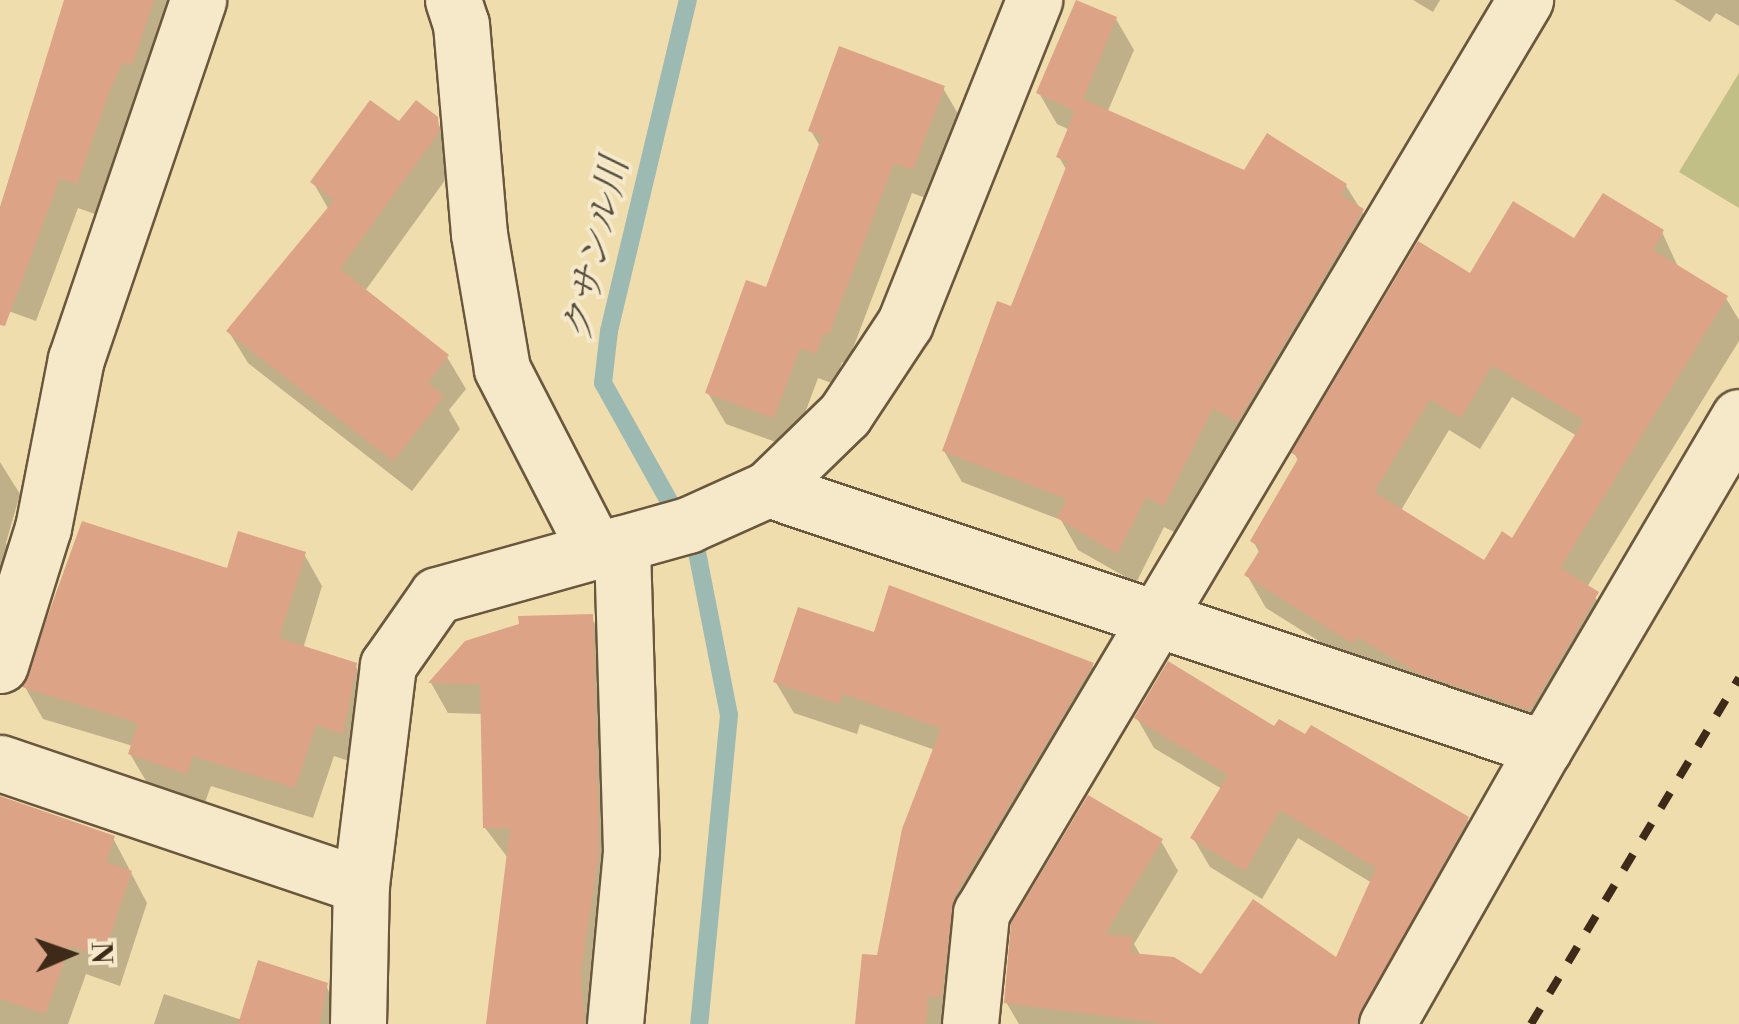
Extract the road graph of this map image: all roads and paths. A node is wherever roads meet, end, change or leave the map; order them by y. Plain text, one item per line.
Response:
1 (198, 0) edge
2 (452, 0) edge
3 (1034, 0) edge
4 (1524, 0) edge
5 (1739, 417) edge
6 (768, 489) junction
7 (609, 547) junction
8 (1153, 618) junction
9 (0, 665) edge
10 (1544, 748) junction
11 (0, 762) edge
12 (360, 884) junction
13 (358, 1024) edge
14 (615, 1024) edge
15 (970, 1024) edge
16 (1386, 1024) edge

1 - 9 street
2 - 7 street
3 - 6 street
4 - 8 street
5 - 10 street
6 - 7 street
6 - 8 street
7 - 12 street
7 - 14 street
8 - 10 street
8 - 15 street
10 - 16 street
11 - 12 street
12 - 13 street

